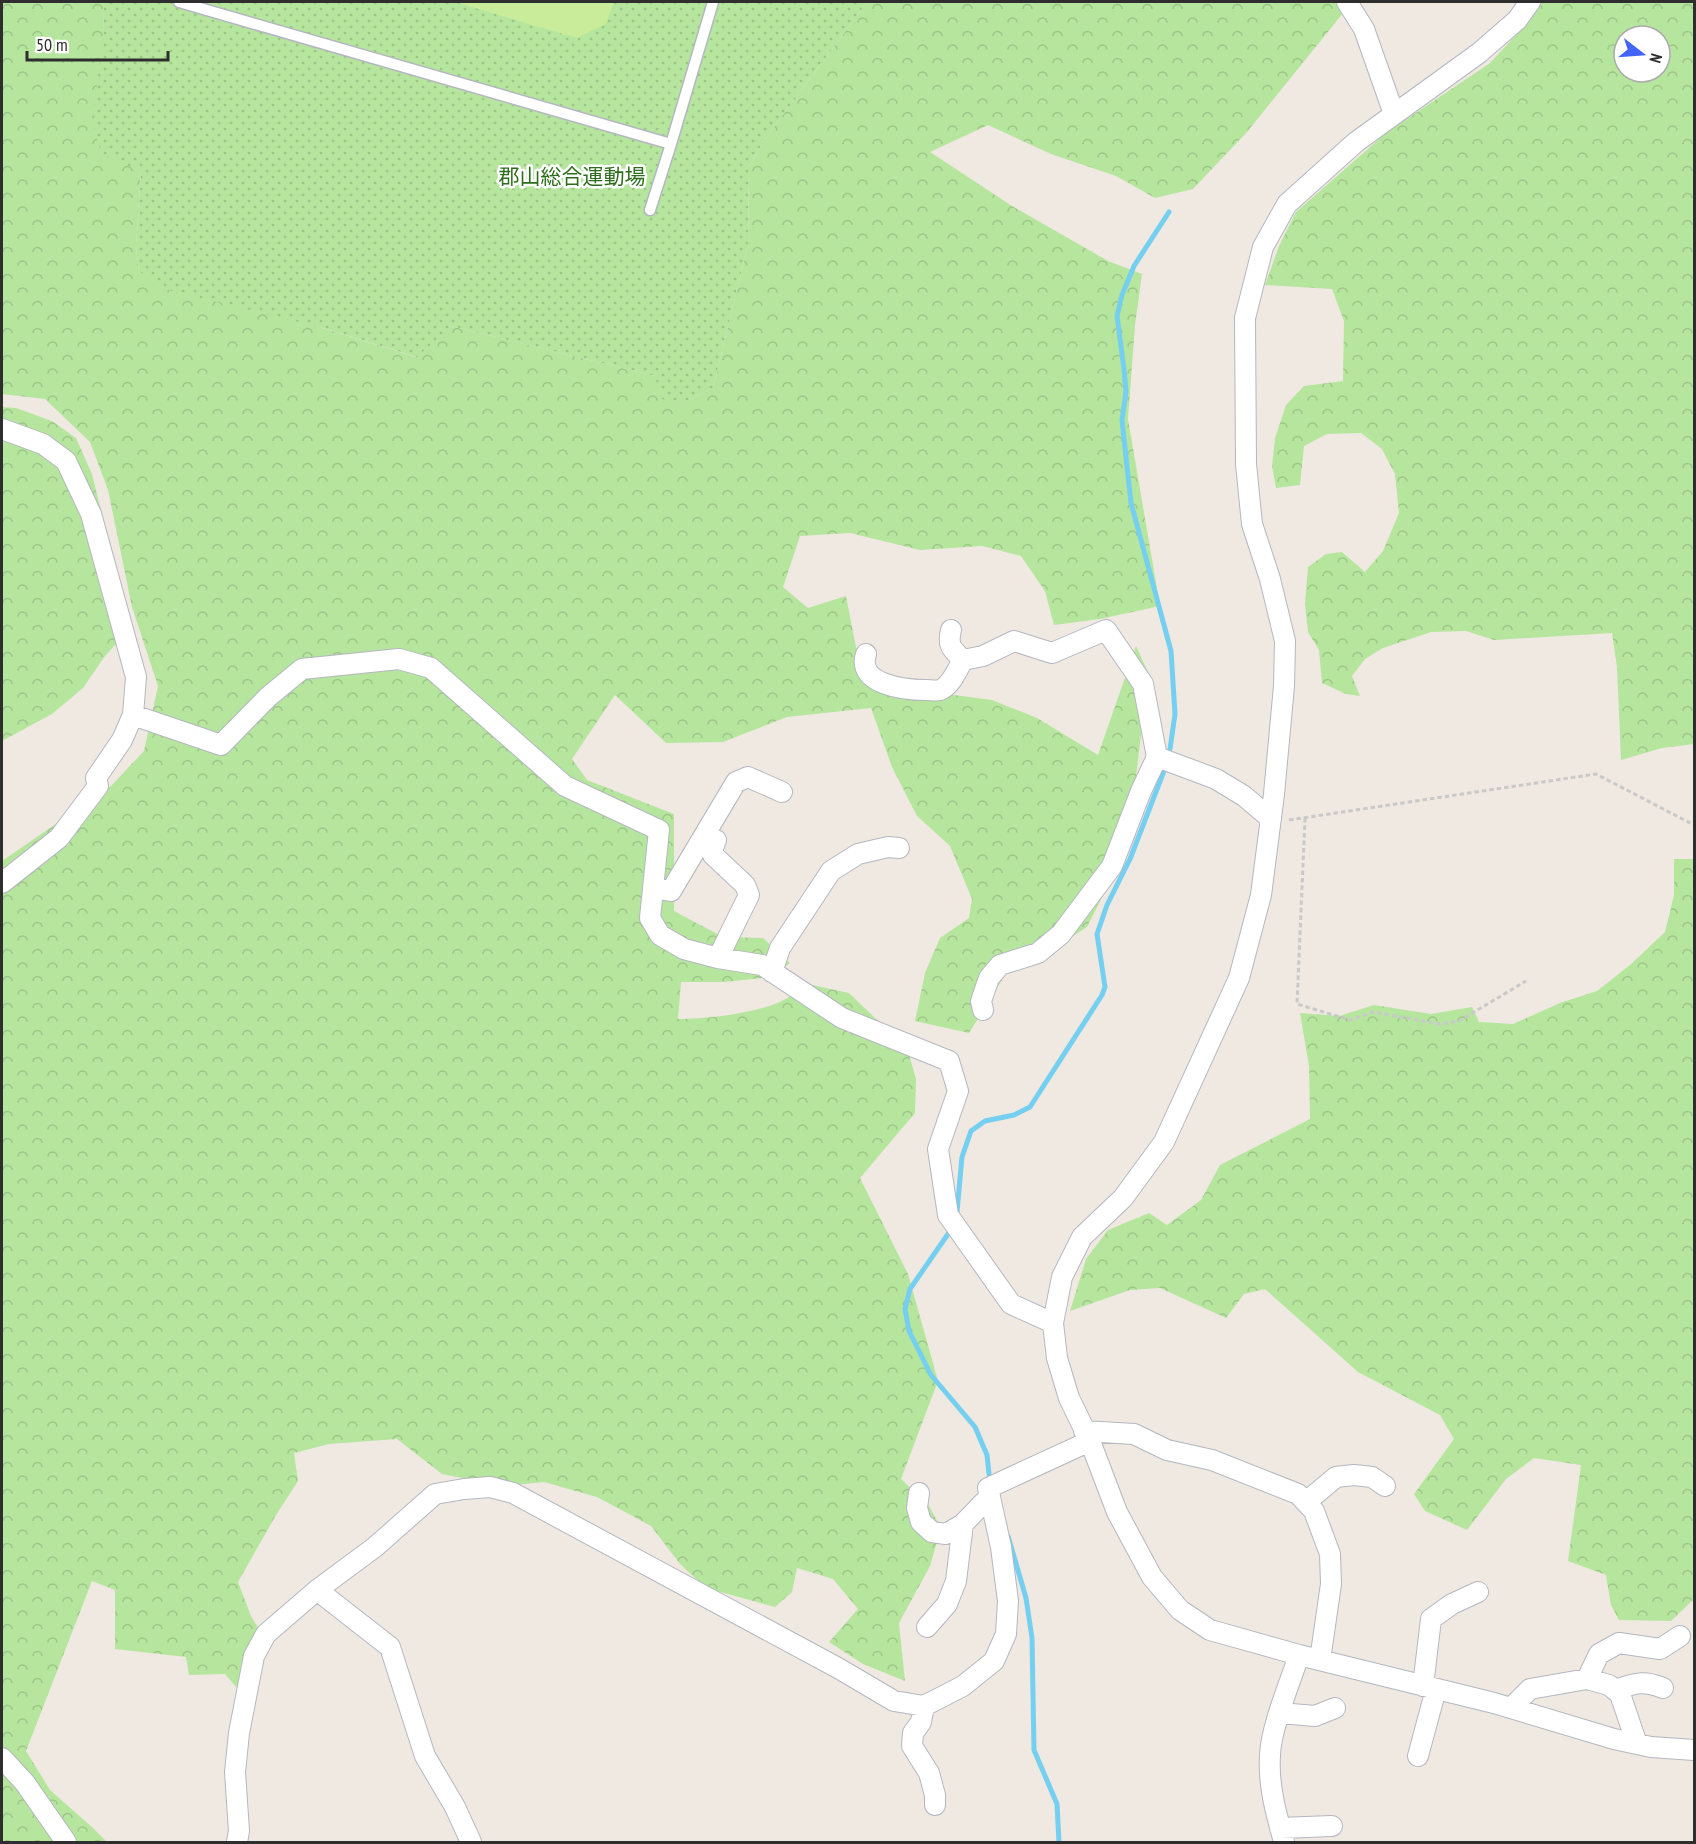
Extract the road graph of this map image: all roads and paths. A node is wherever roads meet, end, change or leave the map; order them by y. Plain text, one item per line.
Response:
1 (179, 2) edge
2 (713, 2) edge
3 (1347, 2) edge
4 (1530, 2) edge
5 (1394, 114) junction
6 (671, 144) junction
7 (650, 210) dead end
8 (2, 429) edge
9 (951, 630) dead end
10 (866, 654) dead end
11 (963, 660) junction
12 (133, 715) junction
13 (1157, 758) junction
14 (782, 792) dead end
15 (1305, 818) junction
16 (1271, 821) junction
17 (1695, 825) edge
18 (716, 840) dead end
19 (899, 848) dead end
20 (2, 883) edge
21 (653, 888) junction
22 (718, 958) junction
23 (772, 972) junction
24 (1526, 981) dead end
25 (983, 1010) dead end
26 (1053, 1323) junction
27 (1087, 1436) junction
28 (1385, 1486) dead end
29 (918, 1493) dead end
30 (990, 1496) junction
31 (1306, 1502) junction
32 (963, 1524) junction
33 (317, 1590) junction
34 (1478, 1592) dead end
35 (927, 1628) dead end
36 (1680, 1636) dead end
37 (1299, 1655) junction
38 (1320, 1660) junction
39 (1587, 1679) junction
40 (1429, 1687) junction
41 (1663, 1688) dead end
42 (1615, 1690) junction
43 (924, 1706) junction
44 (1335, 1708) dead end
45 (1511, 1708) junction
46 (1280, 1713) junction
47 (1637, 1744) junction
48 (1695, 1750) edge
49 (1418, 1756) dead end
50 (2, 1758) edge
51 (935, 1805) dead end
52 (1332, 1826) dead end
53 (1282, 1835) edge
54 (66, 1842) edge
55 (237, 1842) edge
56 (471, 1842) edge

1 - 6 lane
2 - 6 lane
3 - 5 street
4 - 5 street
5 - 16 street
6 - 7 lane
8 - 12 street
9 - 11 street
10 - 11 street
11 - 13 street
12 - 20 street
12 - 21 street
13 - 16 street
13 - 25 street
14 - 21 street
15 - 16 path
15 - 17 path
15 - 24 path
16 - 26 street
18 - 22 street
19 - 23 street
21 - 22 street
22 - 23 street
23 - 26 street
26 - 27 street
27 - 30 street
27 - 31 street
27 - 37 street
28 - 31 street
29 - 32 street
30 - 32 street
30 - 43 street
31 - 38 street
32 - 35 street
33 - 43 street
33 - 55 street
33 - 56 street
34 - 40 street
36 - 39 street
37 - 38 street
37 - 46 street
38 - 40 street
39 - 42 street
39 - 45 street
40 - 45 street
40 - 49 street
41 - 42 street
42 - 47 street
43 - 51 street
44 - 46 street
45 - 47 street
46 - 53 street
47 - 48 street
50 - 54 street
52 - 53 street

